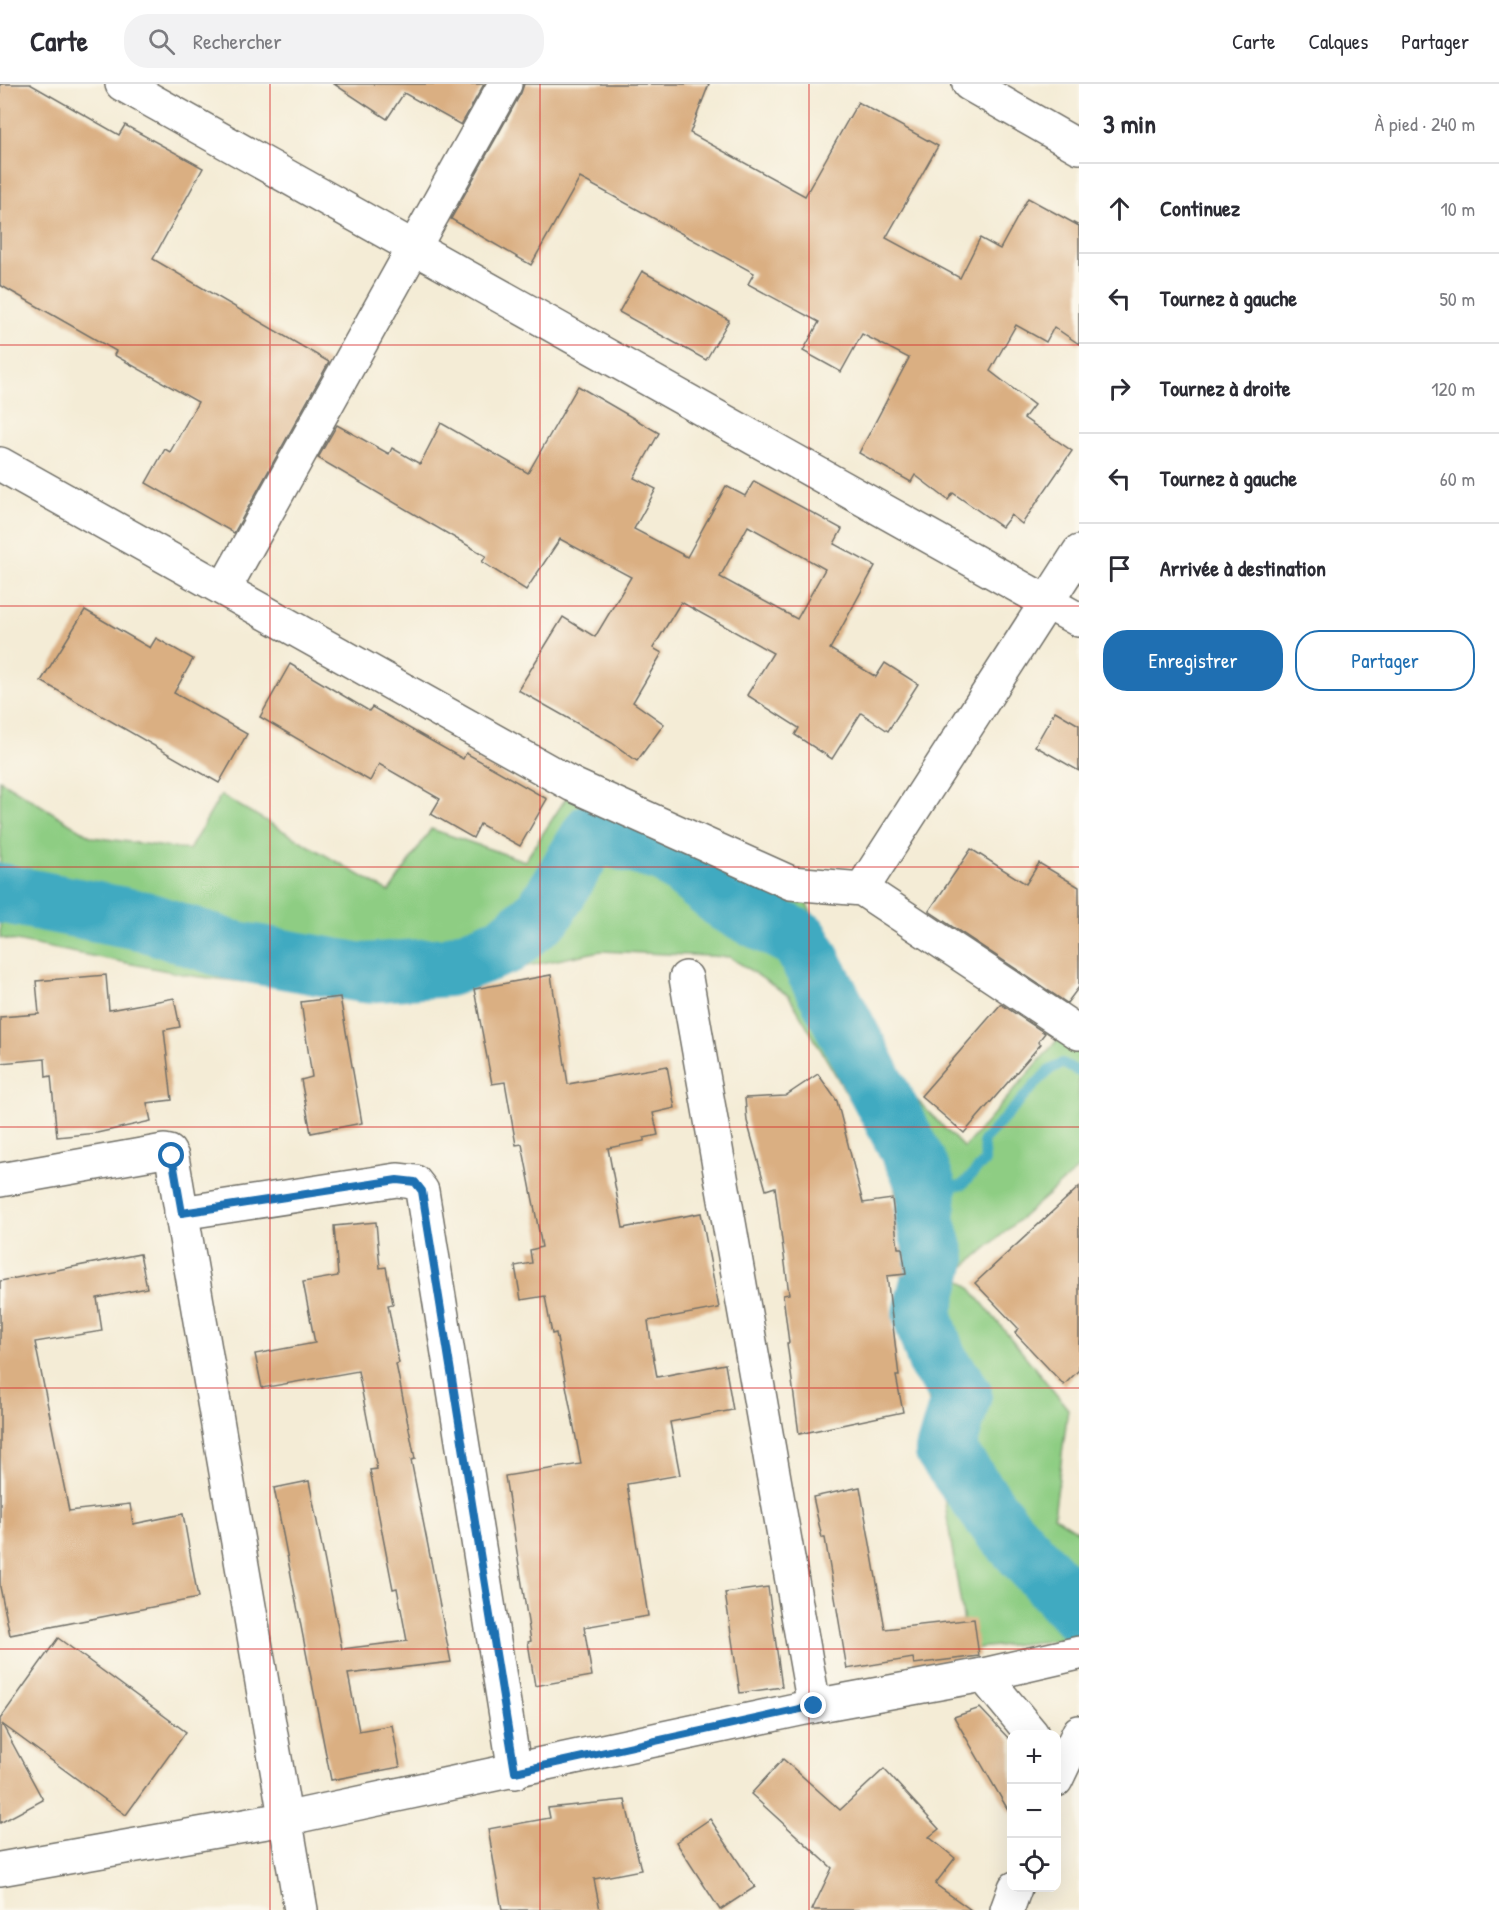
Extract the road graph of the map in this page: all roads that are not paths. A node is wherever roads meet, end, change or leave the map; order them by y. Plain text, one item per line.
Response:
1 (122, 84) edge
2 (505, 84) edge
3 (969, 84) edge
4 (1079, 147) edge
5 (414, 248) junction
6 (0, 464) edge
7 (1079, 552) edge
8 (224, 589) junction
9 (1047, 602) junction
10 (1079, 620) edge
11 (862, 889) junction
12 (686, 978) dead end
13 (1079, 1033) edge
14 (0, 1180) edge
15 (182, 1213) junction
16 (1079, 1653) edge
17 (982, 1675) junction
18 (814, 1706) junction
19 (1029, 1730) edge
20 (1079, 1732) edge
21 (1061, 1765) edge
22 (515, 1772) junction
23 (284, 1819) junction
24 (0, 1869) edge
25 (1013, 1892) edge
26 (301, 1910) edge
27 (1006, 1910) edge

1 - 5 street
2 - 5 street
3 - 4 street
5 - 8 street
5 - 9 street
6 - 8 street
7 - 9 street
8 - 11 street
9 - 10 street
9 - 11 street
11 - 13 street
12 - 18 street
14 - 15 street
15 - 22 street
15 - 23 street
16 - 17 street
17 - 18 street
17 - 19 street
18 - 22 street
20 - 21 street
22 - 23 street
23 - 24 street
23 - 26 street
25 - 27 street

